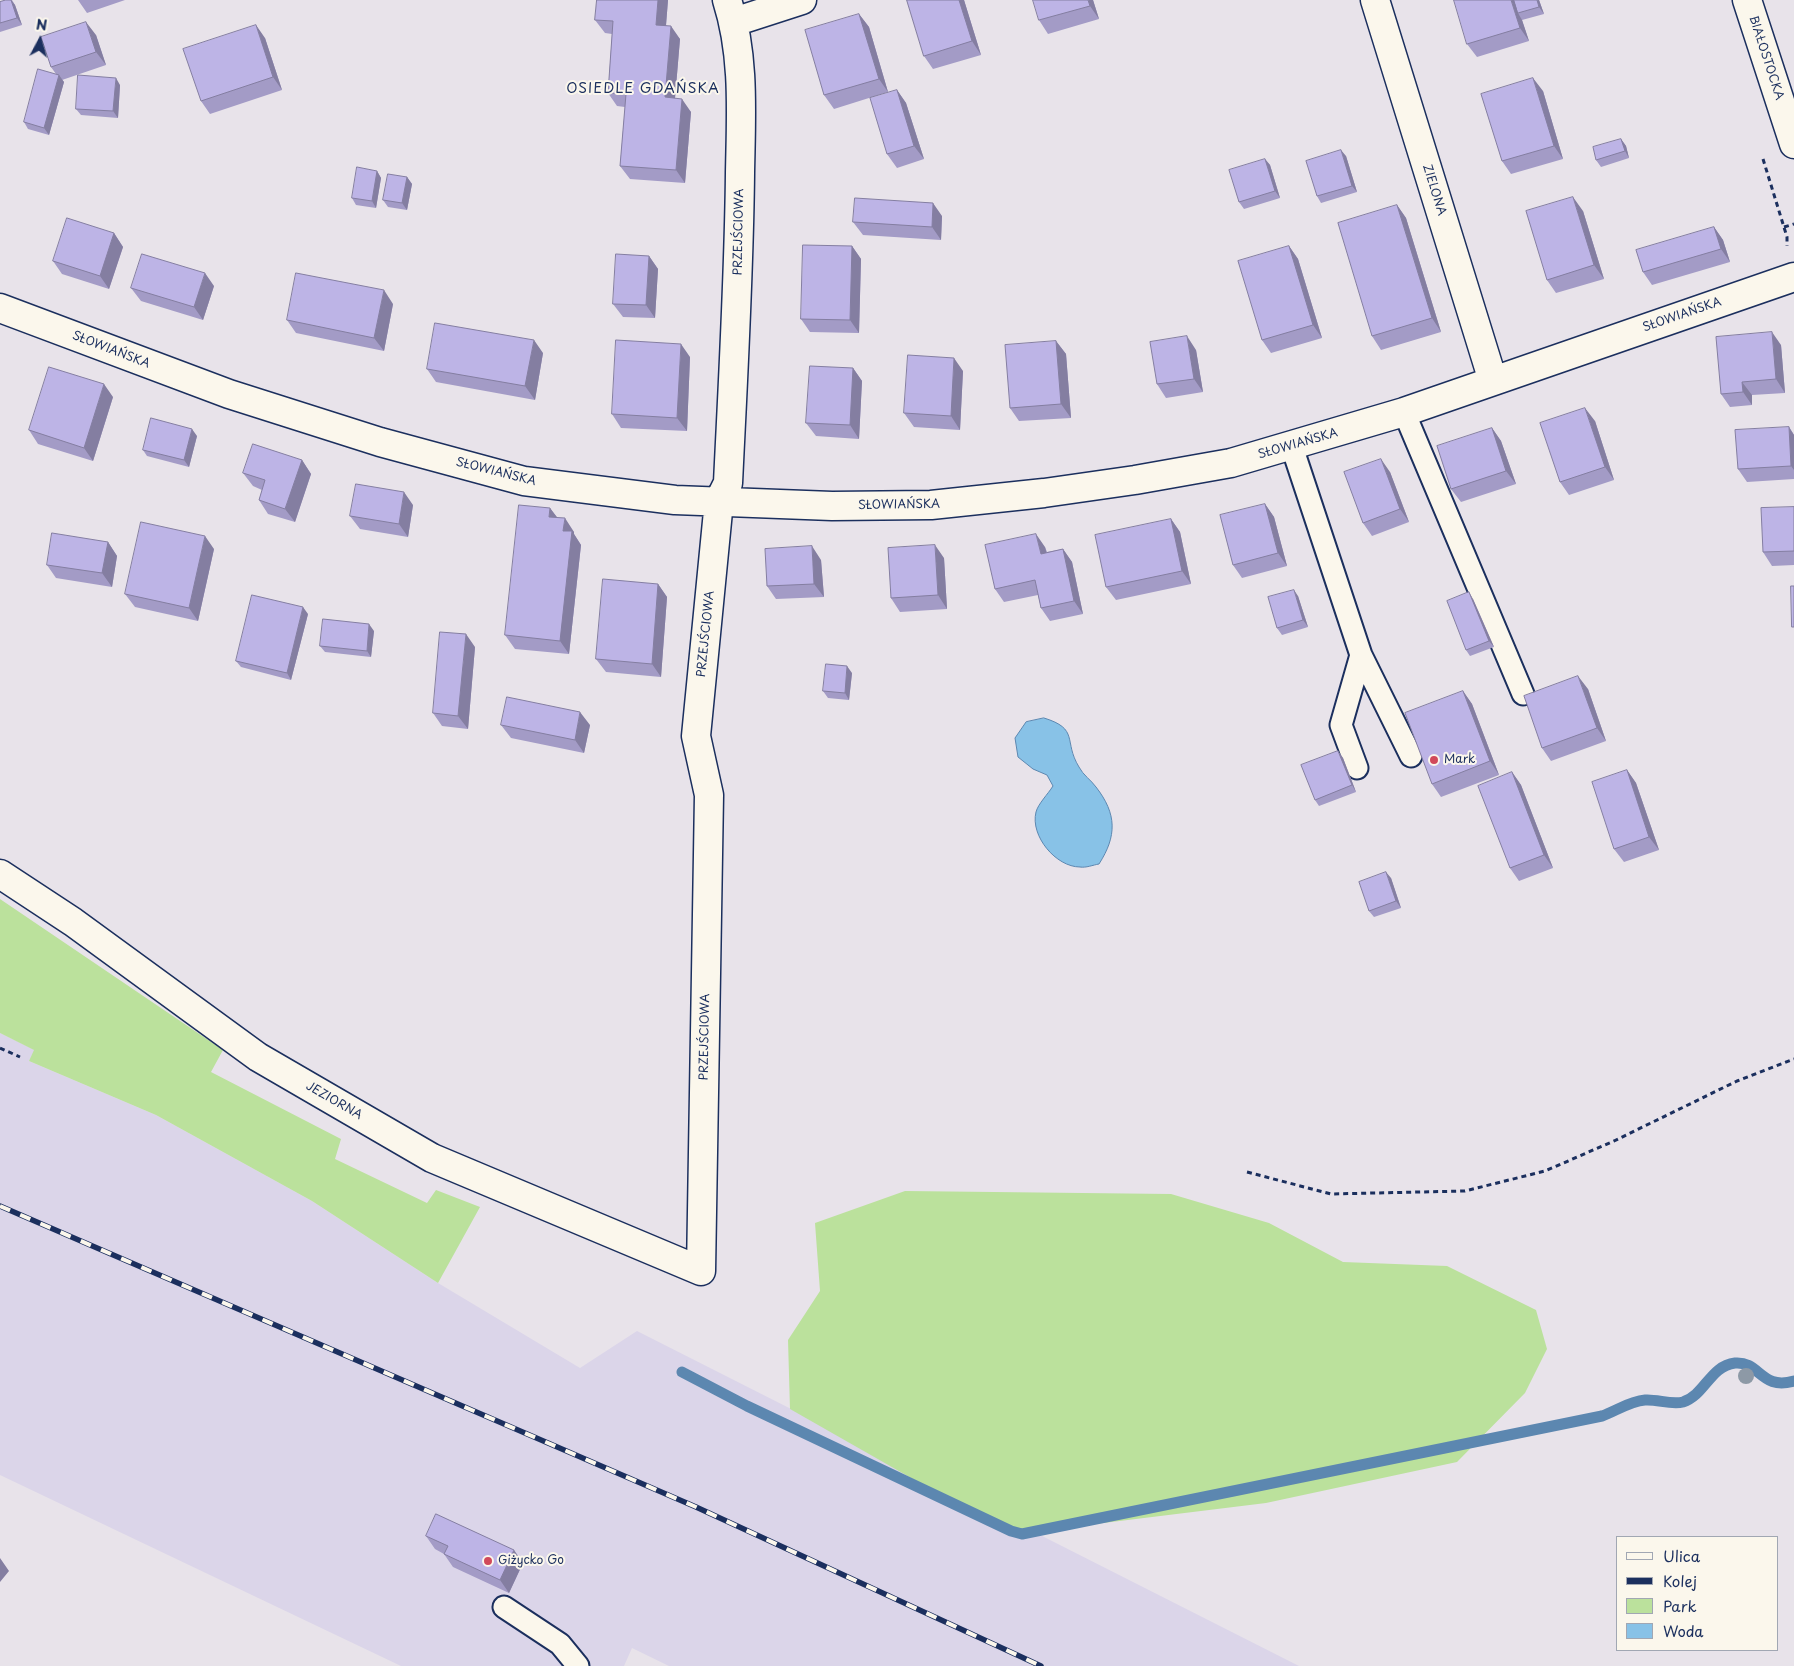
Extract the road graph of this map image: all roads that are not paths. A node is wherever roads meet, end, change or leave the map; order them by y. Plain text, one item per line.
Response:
1 (802, 0) edge
2 (1375, 0) edge
3 (1747, 0) edge
4 (731, 11) edge
5 (1794, 144) edge
6 (1794, 277) edge
7 (0, 308) edge
8 (1493, 381) junction
9 (1404, 412) junction
10 (1292, 447) junction
11 (719, 501) junction
12 (1361, 655) junction
13 (1523, 694) edge
14 (1411, 756) dead end
15 (1357, 768) dead end
16 (0, 874) edge
17 (701, 1271) joint
18 (504, 1607) dead end
19 (578, 1666) edge

1 - 4 street
2 - 8 street, ZIELONA
3 - 5 street, BIAŁOSTOCKA
4 - 11 street, PRZEJŚCIOWA
6 - 8 street, SŁOWIAŃSKA
7 - 11 street, SŁOWIAŃSKA
8 - 9 street, SŁOWIAŃSKA
9 - 10 street, SŁOWIAŃSKA
9 - 13 lane
10 - 11 street, SŁOWIAŃSKA
10 - 12 lane
11 - 17 street, PRZEJŚCIOWA
12 - 14 lane
12 - 15 lane
16 - 17 street, JEZIORNA
18 - 19 lane

